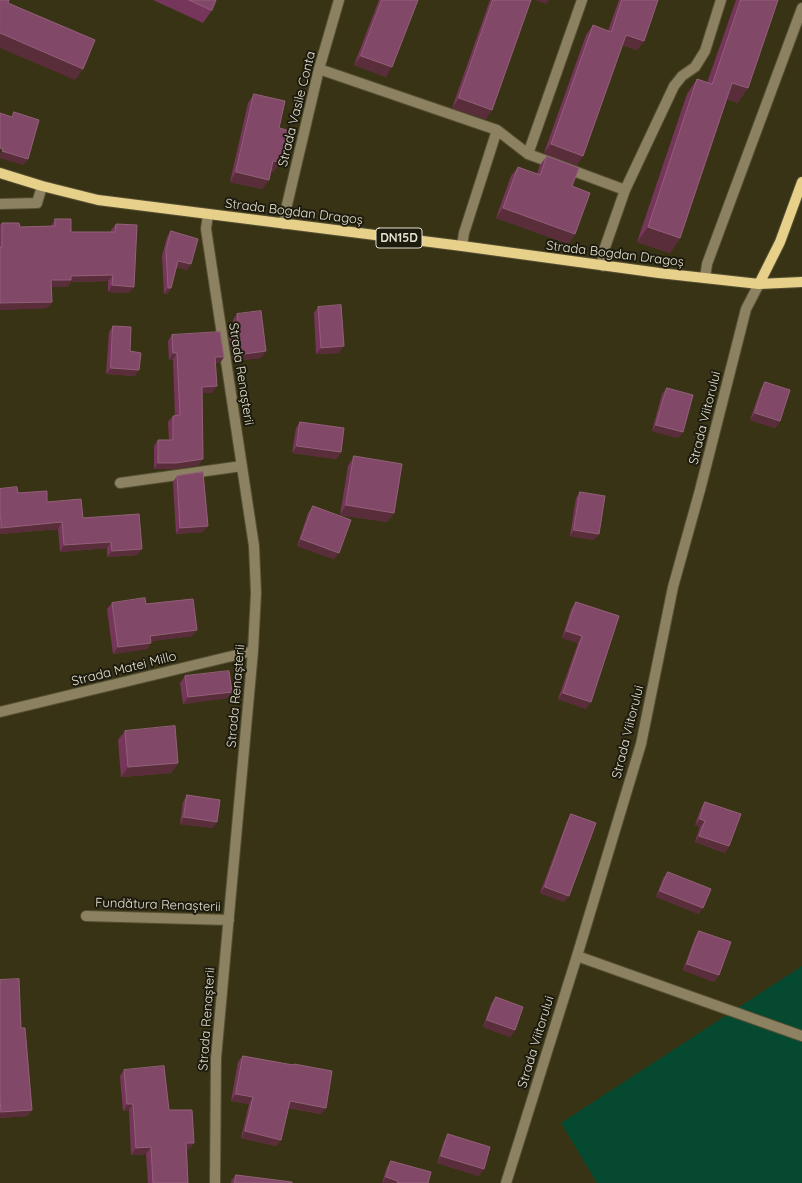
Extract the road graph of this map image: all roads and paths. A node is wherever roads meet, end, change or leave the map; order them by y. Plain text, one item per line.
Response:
1 (339, 0) edge
2 (582, 0) edge
3 (721, 0) edge
4 (802, 8) edge
5 (319, 69) junction
6 (497, 130) junction
7 (528, 154) junction
8 (0, 173) edge
9 (802, 182) edge
10 (42, 186) junction
11 (625, 190) junction
12 (0, 204) edge
13 (208, 214) junction
14 (284, 224) junction
15 (462, 246) junction
16 (603, 266) junction
17 (705, 278) junction
18 (802, 282) edge
19 (759, 284) junction
20 (242, 466) junction
21 (120, 483) dead end
22 (253, 650) junction
23 (0, 712) edge
24 (86, 916) dead end
25 (228, 920) junction
26 (577, 956) junction
27 (802, 1036) edge
28 (215, 1183) edge
29 (506, 1183) edge

1 - 5 street, Strada Vasile Conta
2 - 7 street
3 - 11 street
4 - 17 street
5 - 6 street
5 - 14 street, Strada Vasile Conta
6 - 7 street
6 - 15 street
7 - 11 street
8 - 10 main road, Strada Bogdan Dragoș / DN15D
9 - 19 main road
10 - 12 street
10 - 13 main road, Strada Bogdan Dragoș / DN15D
11 - 16 street
13 - 14 main road, Strada Bogdan Dragoș / DN15D
13 - 20 street, Strada Renașterii
14 - 15 main road, Strada Bogdan Dragoș / DN15D
15 - 16 main road, Strada Bogdan Dragoș / DN15D
16 - 17 main road, Strada Bogdan Dragoș / DN15D
17 - 19 main road, Strada Bogdan Dragoș / DN15D
18 - 19 main road, Strada Bogdan Dragoș / DN15D
19 - 26 street, Strada Viitorului
20 - 21 street
20 - 22 street, Strada Renașterii
22 - 23 street, Strada Matei Millo
22 - 25 street, Strada Renașterii
24 - 25 street, Fundătura Renașterii
25 - 28 street, Strada Renașterii
26 - 27 street
26 - 29 street, Strada Viitorului

